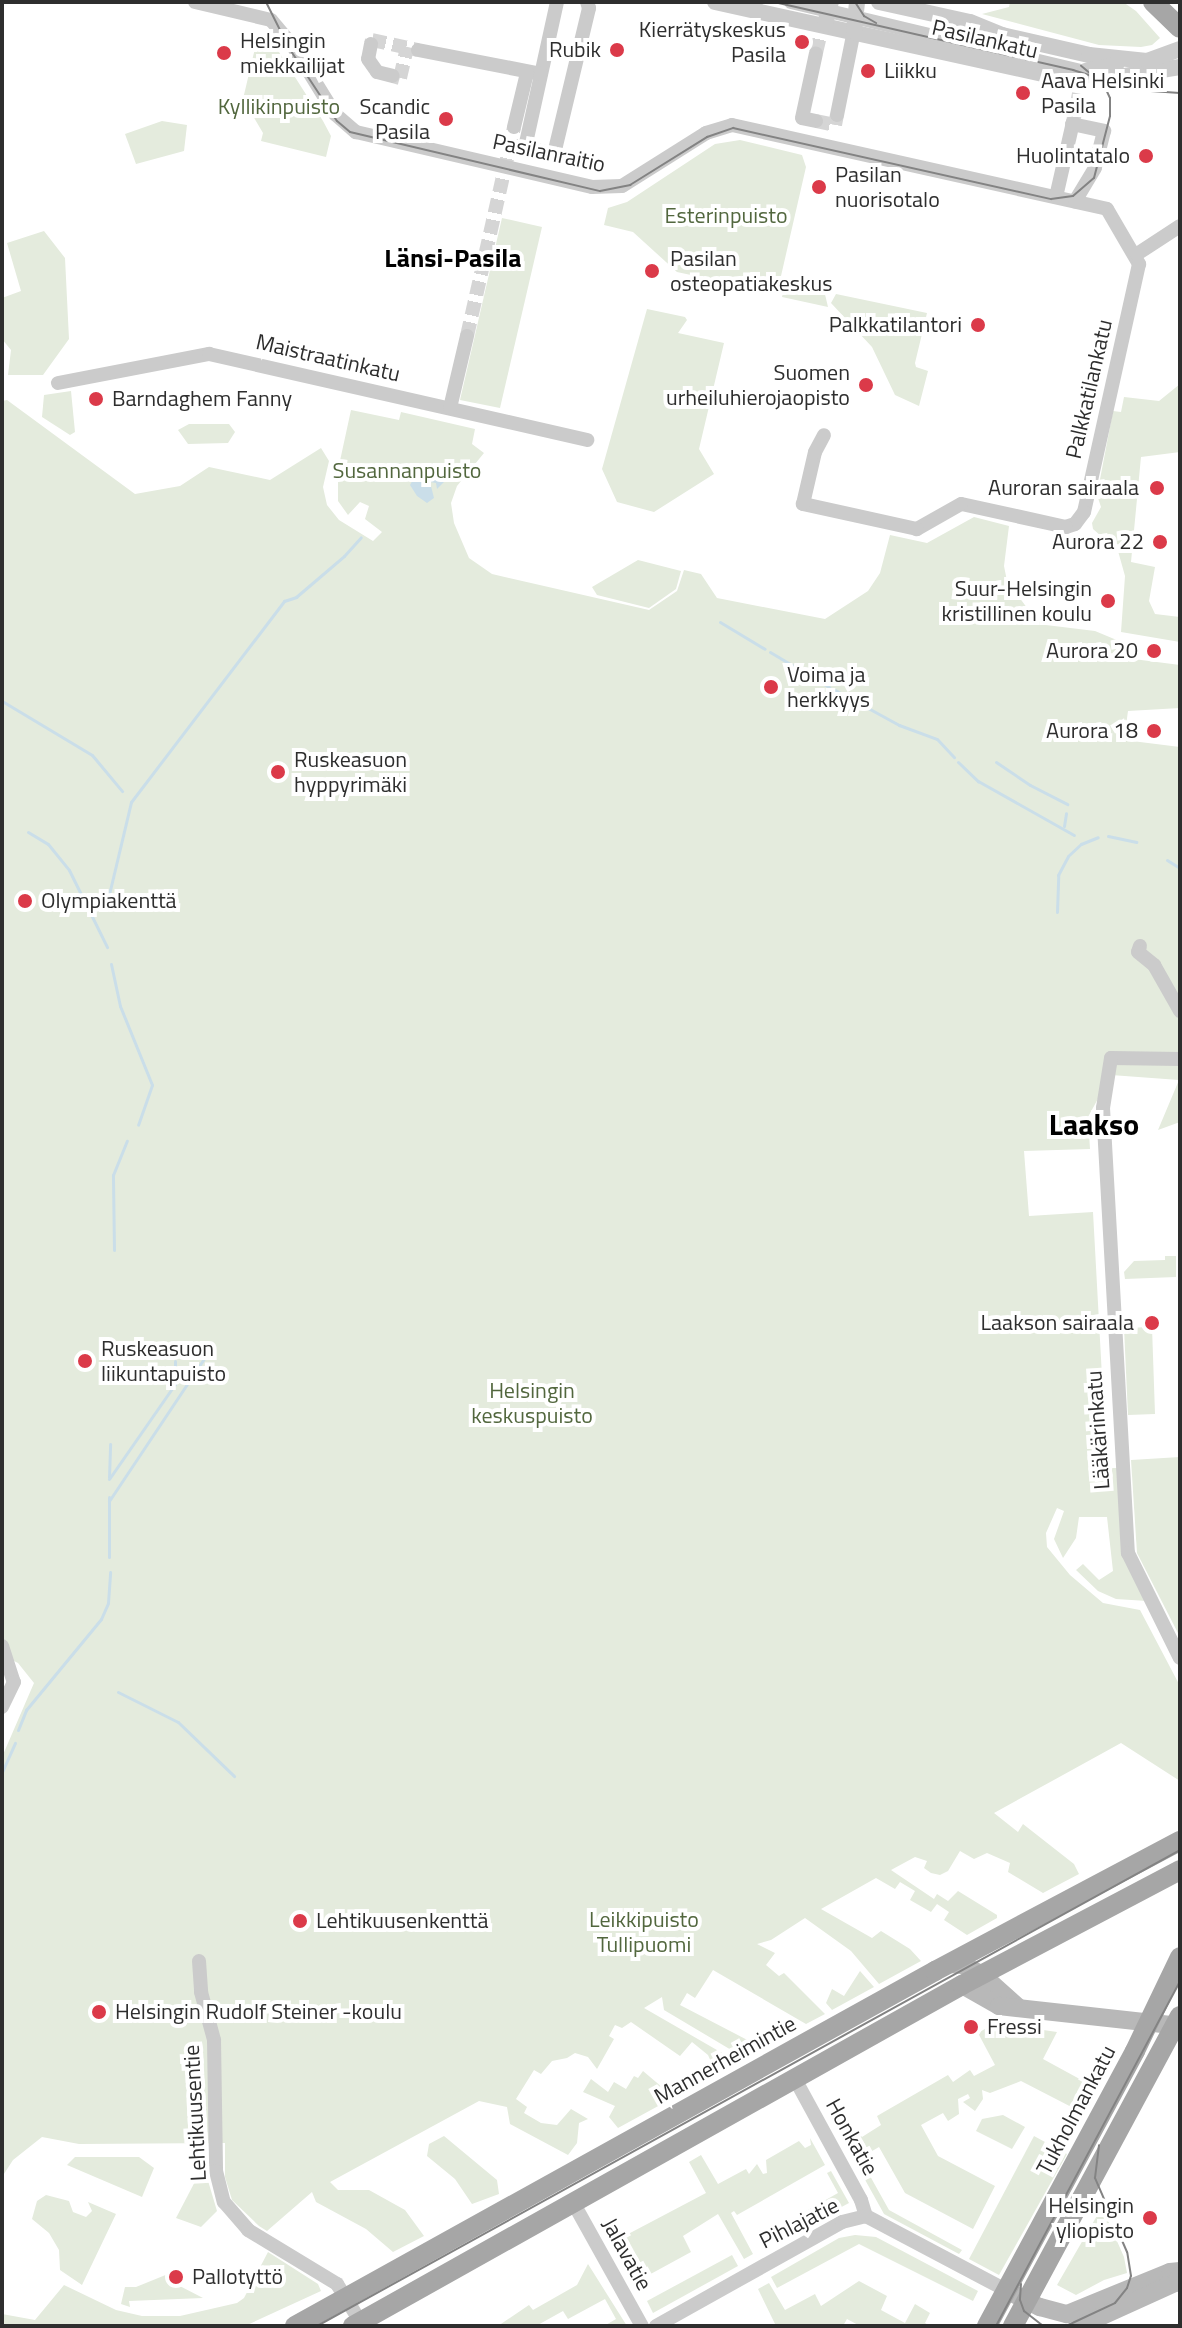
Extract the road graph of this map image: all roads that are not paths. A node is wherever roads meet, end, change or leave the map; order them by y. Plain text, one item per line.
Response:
1 (195, 2) edge
2 (557, 2) edge
3 (587, 2) edge
4 (715, 2) edge
5 (791, 2) edge
6 (879, 2) edge
7 (1153, 2) edge
8 (1171, 2) edge
9 (267, 10) edge
10 (1180, 11) edge
11 (855, 17) edge
12 (826, 18) edge
13 (1180, 28) edge
14 (371, 44) dead end
15 (1180, 49) edge
16 (418, 50) tunnel mouth
17 (816, 53) tunnel mouth
18 (1180, 67) edge
19 (534, 74) junction
20 (393, 76) dead end
21 (1084, 76) junction
22 (837, 115) dead end
23 (816, 121) dead end
24 (514, 127) tunnel mouth
25 (1056, 197) junction
26 (1075, 201) junction
27 (1180, 226) edge
28 (1137, 254) junction
29 (467, 336) tunnel mouth
30 (58, 383) dead end
31 (450, 408) junction
32 (824, 435) dead end
33 (587, 440) dead end
34 (1140, 946) dead end
35 (1180, 1011) edge
36 (1180, 1059) edge
37 (2, 1646) edge
38 (1180, 1658) edge
39 (2, 1707) edge
40 (1180, 1841) edge
41 (1180, 1870) edge
42 (1180, 1957) edge
43 (199, 1961) dead end
44 (949, 1964) junction
45 (981, 1974) junction
46 (962, 1985) junction
47 (1020, 2009) junction
48 (1145, 2028) junction
49 (1176, 2029) edge
50 (795, 2079) junction
51 (574, 2204) junction
52 (866, 2216) junction
53 (1180, 2273) edge
54 (1006, 2290) junction
55 (346, 2297) junction
56 (1026, 2300) junction
57 (991, 2319) edge
58 (359, 2325) edge
59 (1016, 2325) edge
60 (295, 2326) edge
61 (642, 2326) edge
62 (656, 2326) edge
63 (1080, 2326) edge

1 - 9 street, Pasilanraitio
2 - 19 street
3 - 19 street
4 - 12 street, Pasilankatu
5 - 12 street, Pasilankatu
6 - 21 street, Pasilankatu
7 - 13 main road
8 - 10 main road
9 - 25 street, Pasilanraitio
11 - 12 street, Pasilankatu
11 - 21 street, Pasilankatu
11 - 22 street
14 - 20 street
15 - 21 street, Pasilankatu
16 - 19 street
17 - 23 street
18 - 21 street, Pasilankatu
19 - 24 street
25 - 26 street, Pasilanraitio
25 - 26 street
26 - 28 street
27 - 28 street
28 - 32 street, Palkkatilankatu
29 - 31 street
30 - 31 street, Maistraatinkatu
31 - 33 street, Maistraatinkatu
34 - 35 street
36 - 38 street, Lääkärinkatu
37 - 39 street
40 - 44 main road, Mannerheimintie
41 - 45 main road
42 - 48 main road, Tukholmankatu
43 - 55 street, Lehtikuusentie
44 - 45 main road
44 - 55 main road, Mannerheimintie
45 - 46 main road
45 - 47 main road
46 - 47 main road
46 - 50 main road
47 - 48 main road
48 - 49 main road
48 - 54 main road, Tukholmankatu
49 - 56 main road, Tukholmankatu
50 - 51 main road
50 - 52 street, Honkatie
51 - 58 main road
51 - 61 street, Jalavatie
52 - 54 street, Pihlajatie
52 - 62 street, Pihlajatie
53 - 56 main road
53 - 63 main road
54 - 56 main road
54 - 57 main road, Tukholmankatu
55 - 58 street, Lehtikuusentie
55 - 60 main road, Mannerheimintie
56 - 59 main road, Tukholmankatu
57 - 59 main road

